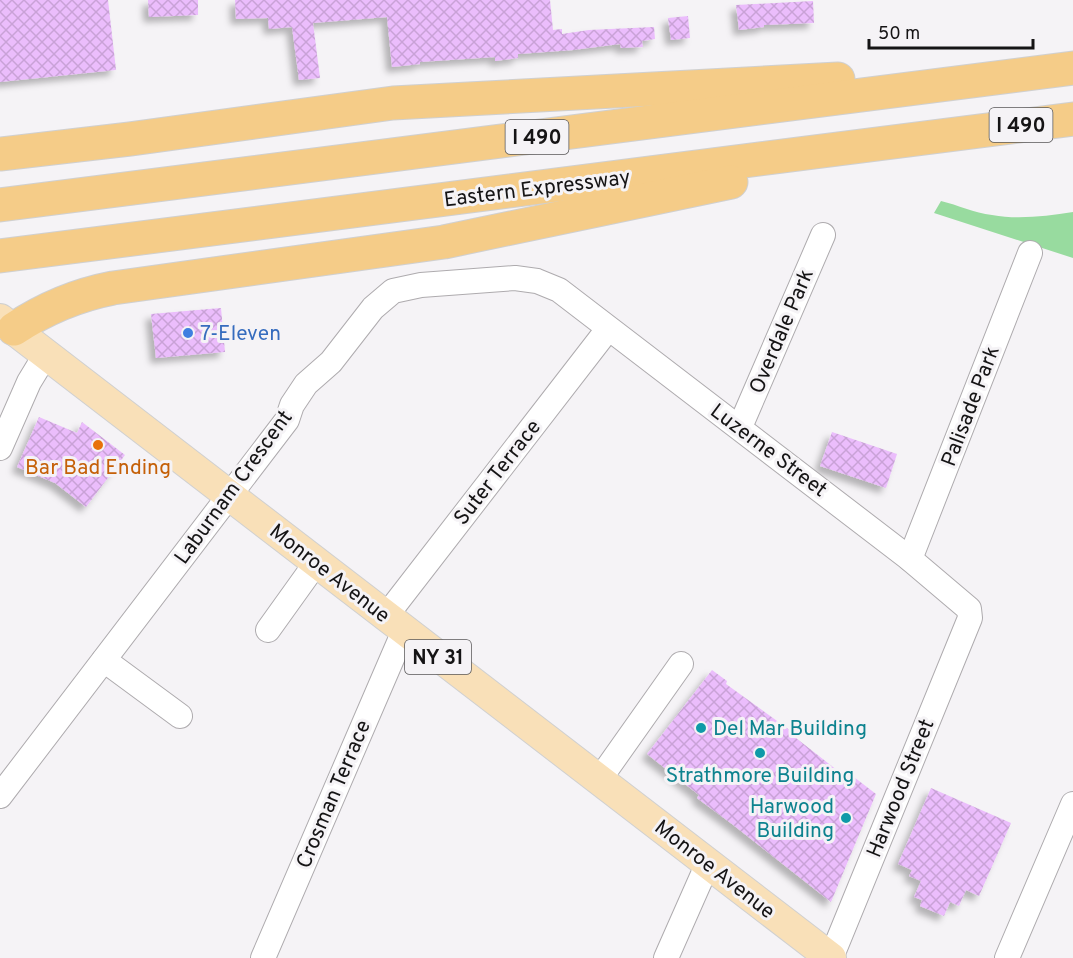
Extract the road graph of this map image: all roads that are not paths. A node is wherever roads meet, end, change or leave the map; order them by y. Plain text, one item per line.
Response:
1 (1073, 68) edge
2 (1073, 119) edge
3 (970, 132) junction
4 (0, 154) edge
5 (0, 205) edge
6 (823, 235) dead end
7 (1030, 254) dead end
8 (0, 256) edge
9 (559, 291) joint
10 (5, 329) edge
11 (608, 329) junction
12 (46, 354) junction
13 (740, 427) junction
14 (0, 448) edge
15 (230, 496) junction
16 (910, 559) junction
17 (316, 563) junction
18 (970, 618) joint
19 (395, 623) junction
20 (268, 630) dead end
21 (104, 660) junction
22 (681, 664) dead end
23 (180, 716) dead end
24 (599, 780) junction
25 (0, 796) edge
26 (1073, 804) edge
27 (708, 863) junction
28 (262, 958) edge
29 (666, 958) edge
30 (831, 958) edge
31 (1007, 958) edge

1 - 4 highway
1 - 5 highway, I 490
2 - 3 highway, Eastern Expressway / I 490
3 - 8 highway, Eastern Expressway / I 490
3 - 10 highway
6 - 13 street, Overdale Park
7 - 16 street, Palisade Park
9 - 11 street, Luzerne Street
9 - 15 street, Laburnam Crescent
10 - 12 main road, Monroe Avenue / NY 31
11 - 13 street, Luzerne Street
11 - 19 street, Suter Terrace
12 - 14 street
12 - 15 main road, Monroe Avenue / NY 31
13 - 16 street, Luzerne Street
15 - 17 main road, Monroe Avenue / NY 31
15 - 21 street, Laburnam Crescent
16 - 18 street, Luzerne Street
17 - 19 main road, Monroe Avenue / NY 31
17 - 20 street
18 - 30 street, Harwood Street
19 - 24 main road, Monroe Avenue / NY 31
19 - 28 street, Crosman Terrace
21 - 23 street
21 - 25 street, Laburnam Crescent
22 - 24 street
24 - 27 main road, Monroe Avenue / NY 31
26 - 31 street
27 - 29 street
27 - 30 main road, Monroe Avenue / NY 31

